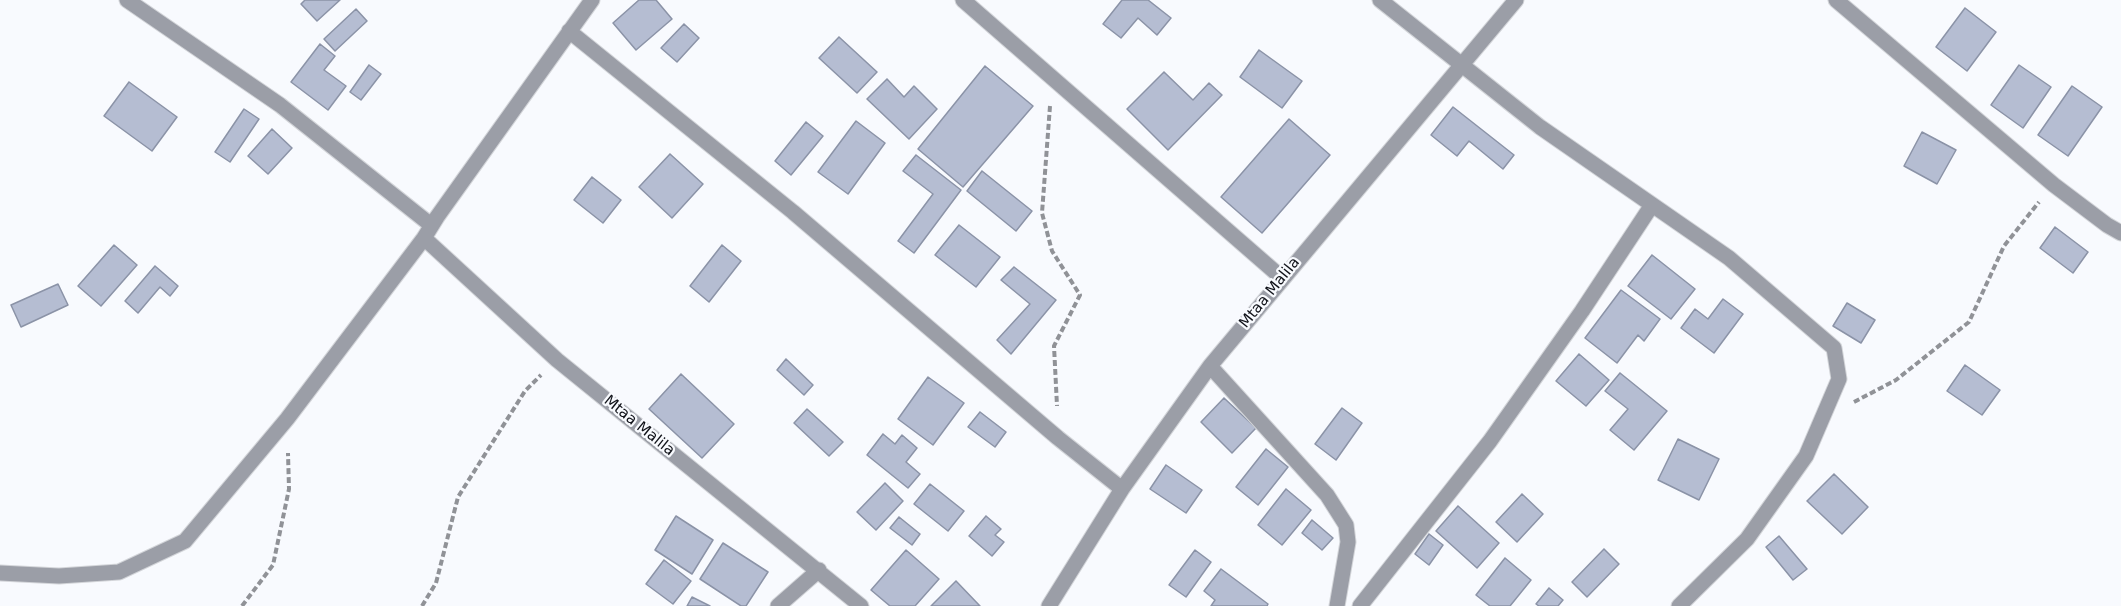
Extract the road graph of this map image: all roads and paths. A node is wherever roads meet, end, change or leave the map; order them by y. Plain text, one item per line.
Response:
1 (127, 0) edge
2 (592, 0) edge
3 (963, 0) edge
4 (1380, 0) edge
5 (1516, 0) edge
6 (1844, 2) edge
7 (569, 31) junction
8 (1460, 65) junction
9 (1046, 73) junction
10 (2054, 185) junction
11 (1652, 205) junction
12 (428, 231) junction
13 (2121, 233) edge
14 (1282, 278) junction
15 (557, 360) junction
16 (1210, 366) junction
17 (1824, 417) junction
18 (287, 419) junction
19 (1058, 438) junction
20 (1122, 489) junction
21 (819, 570) junction
22 (0, 573) edge
23 (242, 606) edge
24 (422, 606) edge
25 (778, 606) edge
26 (861, 606) edge
27 (1049, 606) edge
28 (1337, 606) edge
29 (1360, 606) edge
30 (1679, 606) edge

1 - 12 street, Mtaa Malila
2 - 7 street
3 - 9 street
4 - 8 street
5 - 8 street, Mtaa Malila
6 - 10 street
7 - 12 street
7 - 19 street
8 - 11 street
8 - 14 street, Mtaa Malila
9 - 14 street
9 - 19 path
10 - 13 street
10 - 17 path
11 - 17 street
11 - 29 street
12 - 15 street, Mtaa Malila
12 - 18 street
14 - 16 street, Mtaa Malila
15 - 21 street, Mtaa Malila
15 - 24 path
16 - 20 street, Mtaa Malila
16 - 28 street
17 - 30 street
18 - 22 street
18 - 23 path
19 - 20 street
20 - 27 street, Mtaa Malila
21 - 25 street
21 - 26 street, Mtaa Malila

